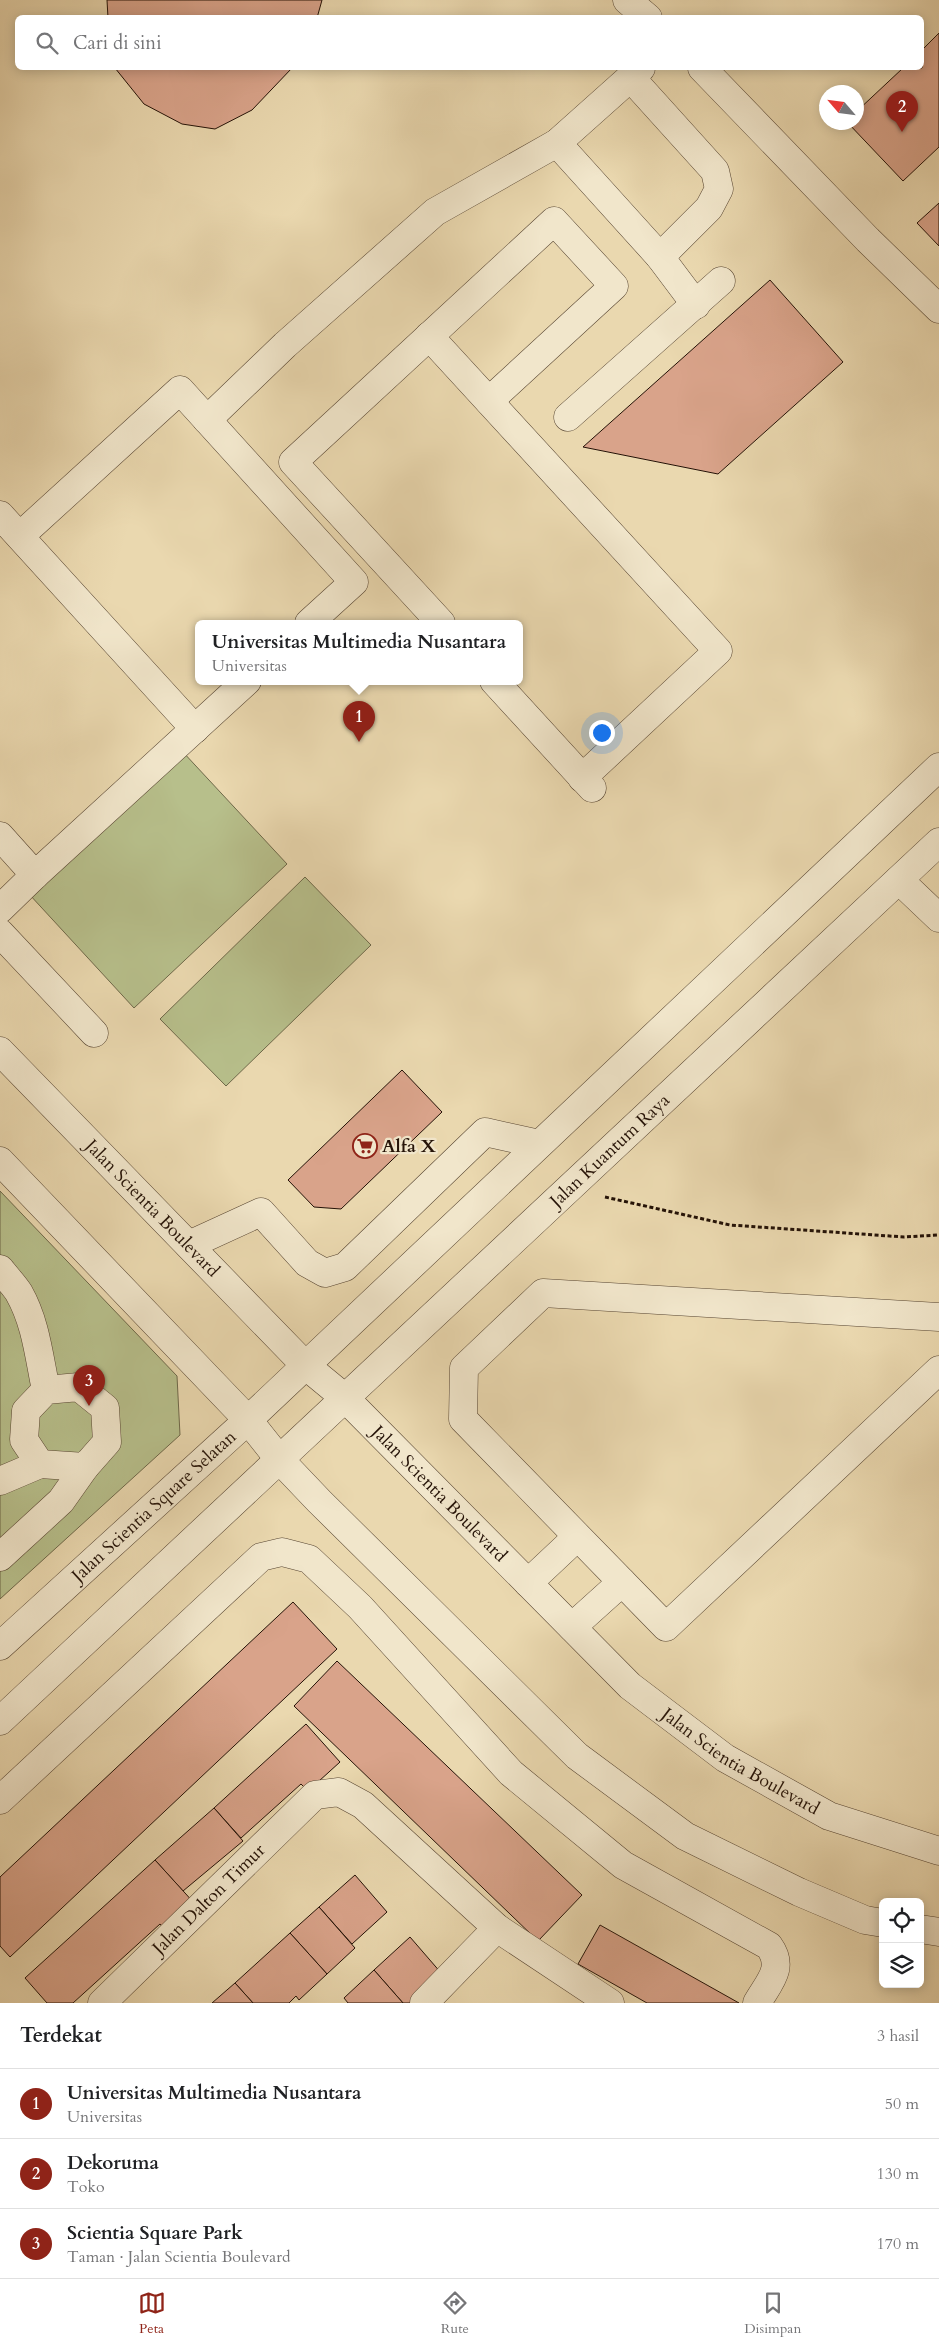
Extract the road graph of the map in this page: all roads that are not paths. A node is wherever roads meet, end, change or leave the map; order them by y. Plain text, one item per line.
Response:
1 (627, 0) edge
2 (644, 15) edge
3 (704, 70) edge
4 (636, 73) edge
5 (557, 143) junction
6 (660, 257) junction
7 (721, 281) dead end
8 (696, 305) junction
9 (939, 309) edge
10 (429, 336) junction
11 (489, 401) junction
12 (568, 417) dead end
13 (206, 420) junction
14 (0, 515) edge
15 (352, 527) junction
16 (20, 536) junction
17 (326, 551) junction
18 (312, 620) edge
19 (438, 620) edge
20 (243, 685) edge
21 (498, 685) edge
22 (195, 729) junction
23 (939, 767) edge
24 (0, 836) edge
25 (939, 842) edge
26 (35, 875) junction
27 (898, 880) junction
28 (0, 909) edge
29 (939, 918) edge
30 (0, 933) edge
31 (94, 1033) dead end
32 (0, 1051) edge
33 (539, 1144) junction
34 (0, 1161) edge
35 (189, 1245) junction
36 (0, 1269) edge
37 (939, 1318) edge
38 (305, 1365) junction
39 (939, 1370) edge
40 (46, 1390) junction
41 (345, 1398) junction
42 (248, 1420) junction
43 (279, 1459) junction
44 (40, 1464) junction
45 (85, 1467) junction
46 (0, 1481) edge
47 (577, 1537) junction
48 (0, 1557) edge
49 (622, 1582) junction
50 (528, 1583) junction
51 (572, 1627) junction
52 (0, 1646) edge
53 (0, 1721) edge
54 (0, 1800) edge
55 (939, 1851) edge
56 (879, 1922) edge
57 (496, 1928) junction
58 (924, 1930) edge
59 (939, 1932) edge
60 (102, 2003) edge
61 (424, 2003) edge
62 (610, 2003) edge
63 (757, 2003) edge

1 - 2 street
3 - 9 street
4 - 5 street
4 - 6 street
5 - 6 street
5 - 13 street
6 - 8 street
7 - 8 street
8 - 12 street
10 - 11 street
10 - 11 street
10 - 15 street
11 - 21 street
13 - 16 street
13 - 17 street
14 - 16 street
15 - 17 street
15 - 19 street
16 - 22 street
17 - 18 street
20 - 22 street
22 - 26 street
23 - 33 street
24 - 26 street
25 - 27 street, Jalan Kuantum Raya
26 - 28 street
27 - 29 street
27 - 41 street, Jalan Kuantum Raya
30 - 31 street
32 - 35 street, Jalan Scientia Boulevard
33 - 35 street
33 - 38 street
34 - 42 street
35 - 38 street, Jalan Scientia Boulevard
36 - 40 street
37 - 47 street
38 - 41 street, Jalan Scientia Boulevard
38 - 42 street, Jalan Scientia Square Selatan
39 - 49 street
40 - 44 street
40 - 45 street
41 - 43 street, Jalan Kuantum Raya
41 - 50 street, Jalan Scientia Boulevard
42 - 43 street
42 - 52 street, Jalan Scientia Square Selatan
43 - 53 street
43 - 56 street
44 - 45 street
44 - 46 street
45 - 48 street
47 - 49 street
47 - 50 street
49 - 51 street
50 - 51 street, Jalan Scientia Boulevard
51 - 55 street, Jalan Scientia Boulevard
54 - 63 street
57 - 60 street, Jalan Dalton Timur
57 - 61 street
57 - 62 street
58 - 59 street

